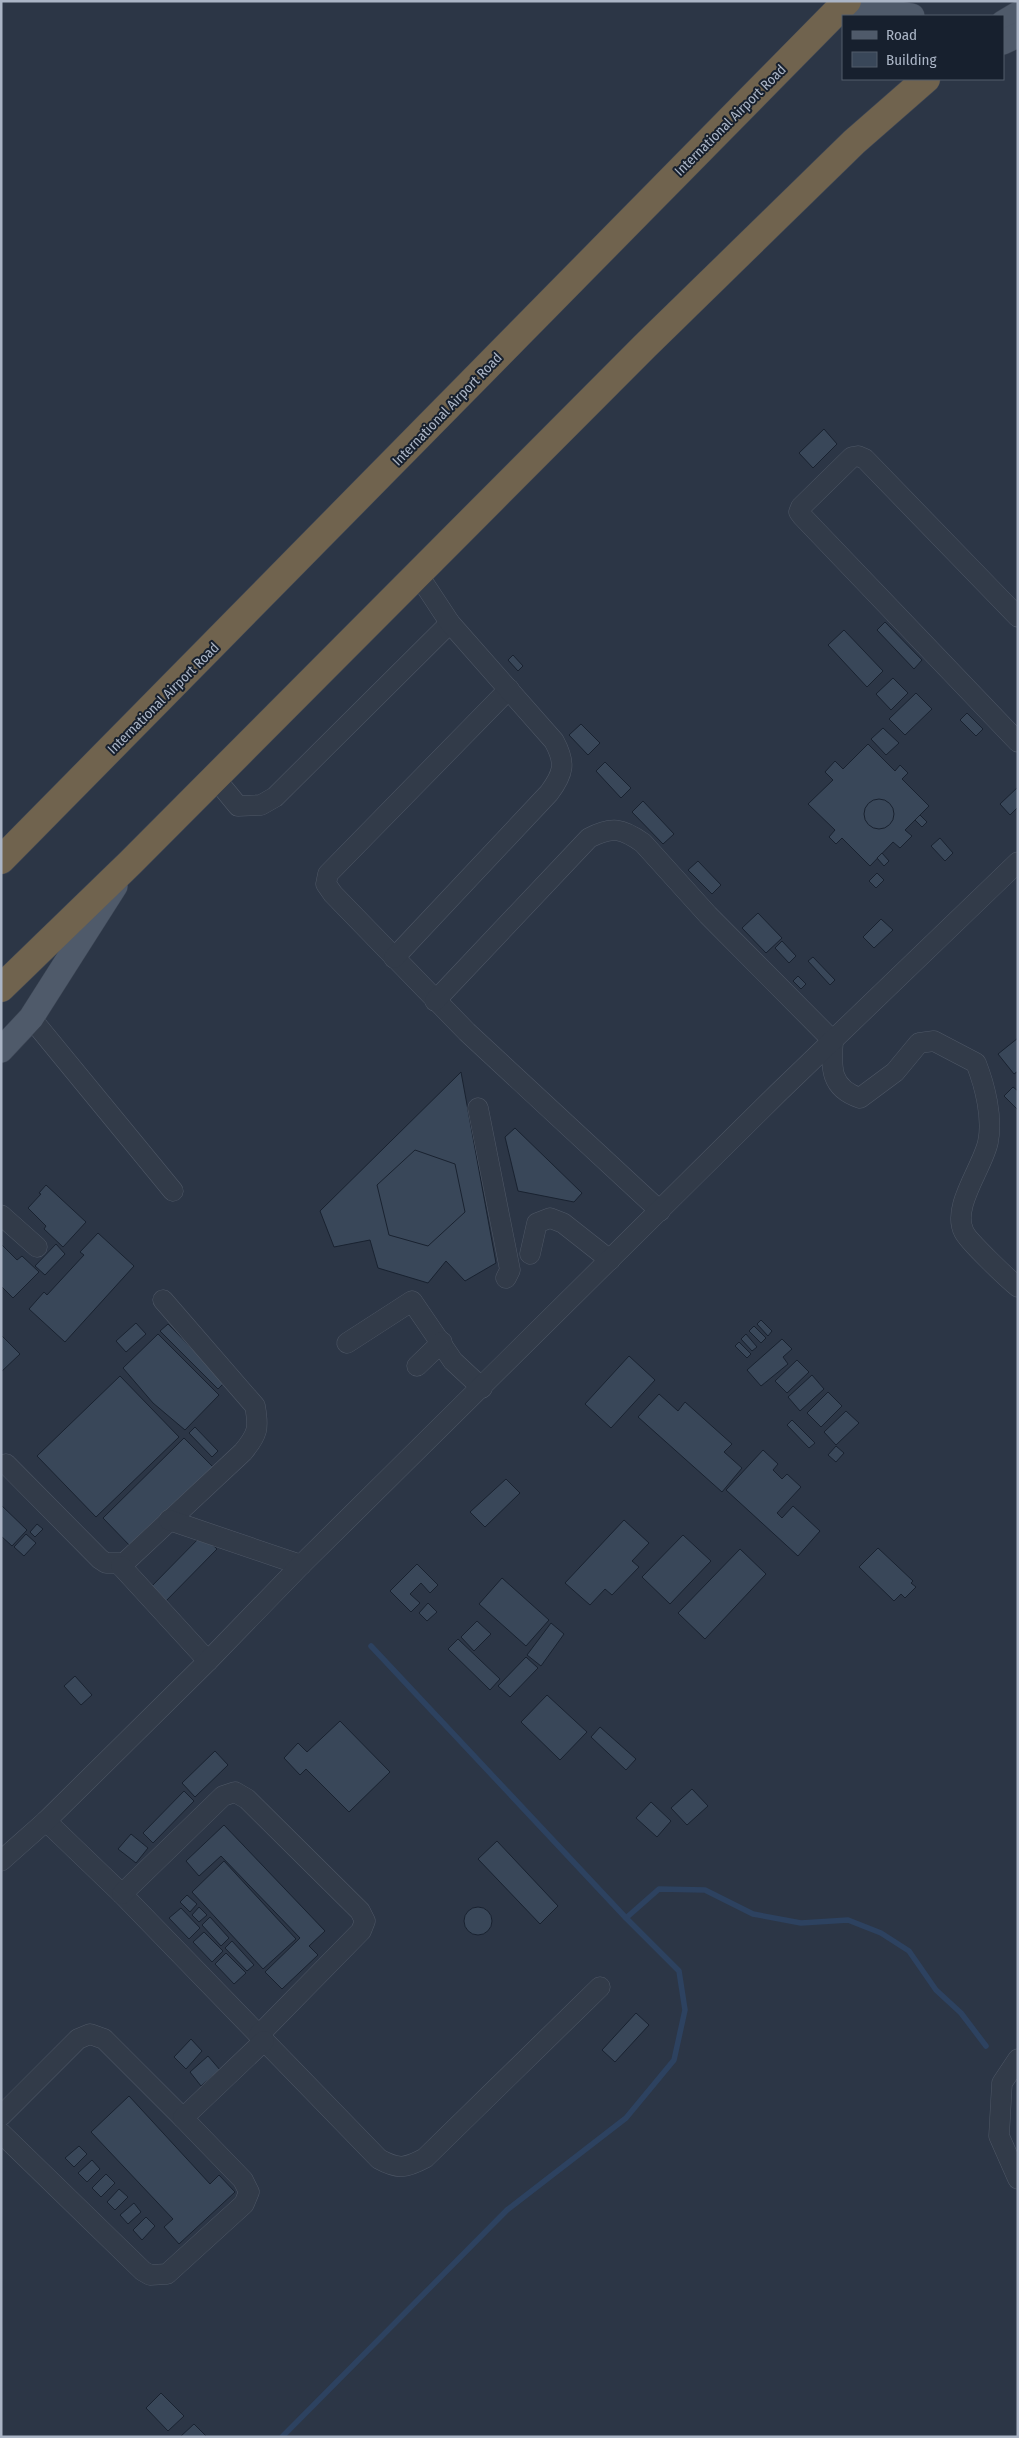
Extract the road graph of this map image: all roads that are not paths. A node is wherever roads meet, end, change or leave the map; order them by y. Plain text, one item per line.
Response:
1 (847, 1) edge
2 (855, 1) edge
3 (918, 1) edge
4 (1018, 14) edge
5 (906, 15) edge
6 (927, 15) edge
7 (1004, 22) edge
8 (1018, 35) edge
9 (1004, 42) edge
10 (925, 80) edge
11 (417, 573) junction
12 (1018, 618) edge
13 (450, 623) junction
14 (509, 688) junction
15 (1018, 742) edge
16 (215, 778) junction
17 (46, 817) junction
18 (1, 845) edge
19 (1, 860) edge
20 (1018, 862) edge
21 (130, 863) junction
22 (394, 958) junction
23 (1, 988) edge
24 (435, 1001) junction
25 (31, 1018) junction
26 (833, 1041) junction
27 (1, 1050) edge
28 (478, 1108) dead end
29 (173, 1191) dead end
30 (660, 1211) junction
31 (1, 1215) edge
32 (37, 1247) dead end
33 (530, 1254) dead end
34 (610, 1260) junction
35 (506, 1278) dead end
36 (1018, 1287) edge
37 (163, 1300) dead end
38 (442, 1342) junction
39 (347, 1343) dead end
40 (417, 1366) dead end
41 (482, 1388) junction
42 (6, 1464) dead end
43 (169, 1520) junction
44 (301, 1565) junction
45 (121, 1566) junction
46 (208, 1661) junction
47 (46, 1821) junction
48 (1, 1861) edge
49 (122, 1894) junction
50 (600, 1987) dead end
51 (262, 2038) junction
52 (1018, 2059) edge
53 (1, 2116) edge
54 (183, 2118) junction
55 (1, 2133) edge
56 (1018, 2179) edge

1 - 17 highway, International Airport Road
2 - 5 main road
3 - 6 main road
4 - 7 main road
8 - 9 main road
10 - 11 highway
11 - 13 lane
11 - 16 highway
12 - 15 lane
13 - 14 lane
13 - 16 lane
14 - 22 lane
14 - 22 lane
16 - 21 highway
17 - 18 main road, International Airport Road
17 - 19 highway, International Airport Road
20 - 26 lane
21 - 23 highway
21 - 25 main road
22 - 24 lane
24 - 26 lane
24 - 30 lane
25 - 27 main road
25 - 29 lane
26 - 30 lane
26 - 36 lane
28 - 35 lane
30 - 34 lane
31 - 32 lane
33 - 34 lane
34 - 41 lane
37 - 43 lane
38 - 39 lane
38 - 40 lane
38 - 41 lane
41 - 44 lane
42 - 45 lane
43 - 44 lane
43 - 45 lane
44 - 46 lane
45 - 46 lane
46 - 47 lane
47 - 48 lane
47 - 49 lane
49 - 51 lane
49 - 51 lane
50 - 51 lane
51 - 54 lane
52 - 56 lane
53 - 54 lane
54 - 55 lane

